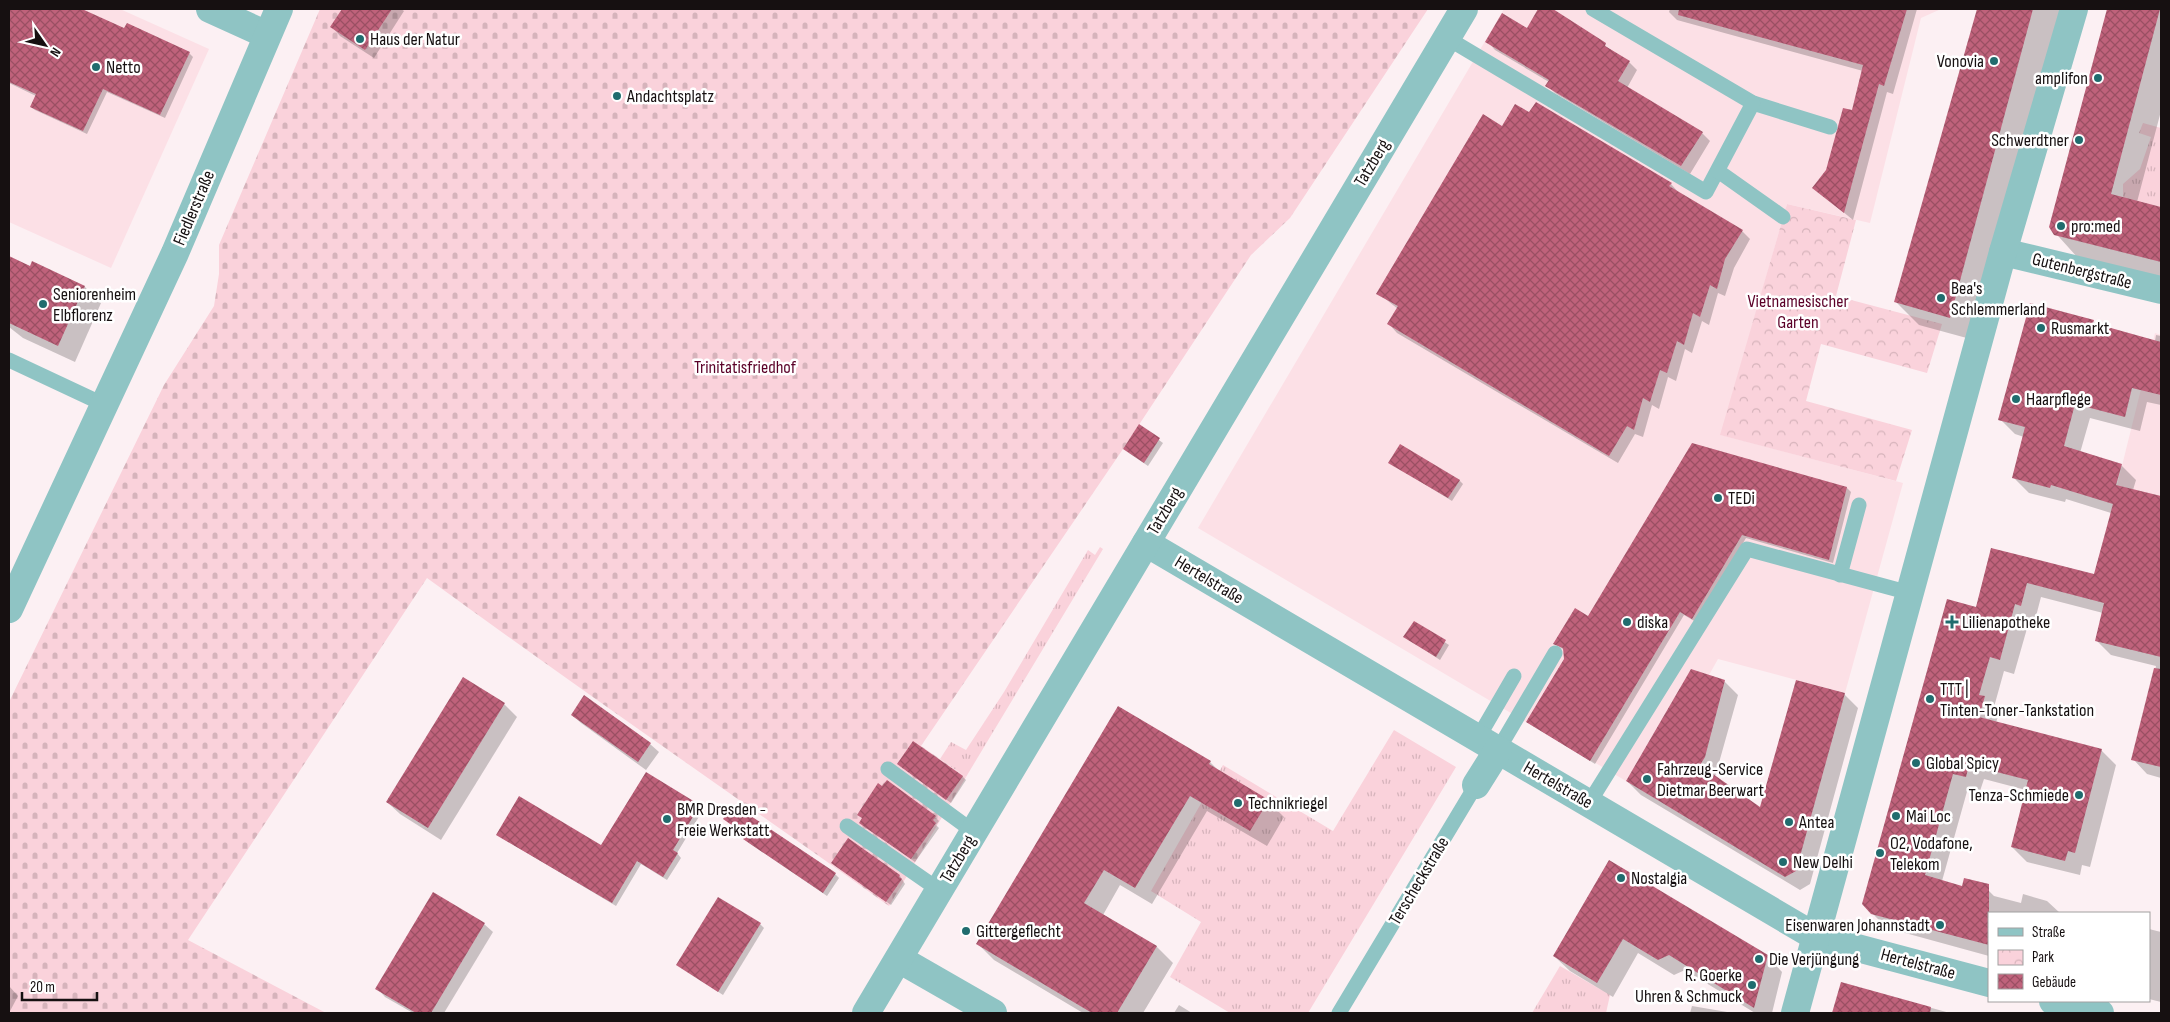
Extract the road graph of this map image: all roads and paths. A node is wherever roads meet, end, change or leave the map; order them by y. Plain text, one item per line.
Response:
1 (210, 9) edge
2 (279, 9) edge
3 (1464, 9) edge
4 (1593, 9) edge
5 (2074, 9) edge
6 (268, 36) junction
7 (1447, 38) junction
8 (1753, 103) junction
9 (1830, 127) dead end
10 (1718, 171) junction
11 (1783, 217) dead end
12 (2004, 252) junction
13 (2161, 290) edge
14 (9, 360) edge
15 (105, 405) junction
16 (1859, 505) dead end
17 (1146, 543) junction
18 (1840, 575) junction
19 (1910, 593) junction
20 (9, 609) edge
21 (1555, 653) dead end
22 (1514, 676) dead end
23 (1488, 744) junction
24 (888, 769) dead end
25 (1476, 786) joint
26 (1589, 803) junction
27 (847, 826) dead end
28 (974, 832) junction
29 (940, 890) junction
30 (1816, 937) junction
31 (899, 959) junction
32 (1988, 983) edge
33 (2057, 1002) edge
34 (866, 1013) edge
35 (993, 1013) edge
36 (1339, 1013) edge
37 (1796, 1013) edge
38 (2100, 1013) edge

1 - 6 street
2 - 6 street, Fiedlerstraße
3 - 7 street, Tatzberg
4 - 8 lane
5 - 12 street
6 - 15 street, Fiedlerstraße
7 - 10 lane
7 - 17 street, Tatzberg
8 - 9 lane
8 - 10 lane
10 - 11 lane
12 - 13 street, Gutenbergstraße
12 - 19 street
14 - 15 lane
15 - 20 street, Fiedlerstraße
16 - 18 lane
17 - 23 street, Hertelstraße
17 - 28 street, Tatzberg
18 - 19 lane
18 - 26 lane
19 - 30 street
21 - 23 lane
22 - 23 lane
23 - 25 street, Terscheckstraße
23 - 26 street, Hertelstraße
24 - 28 lane
25 - 36 lane, Terscheckstraße
26 - 30 street, Hertelstraße
27 - 29 lane
28 - 29 street, Tatzberg
29 - 31 street, Tatzberg
30 - 32 street, Hertelstraße
30 - 37 street
31 - 34 street, Tatzberg
31 - 35 street
33 - 38 street

